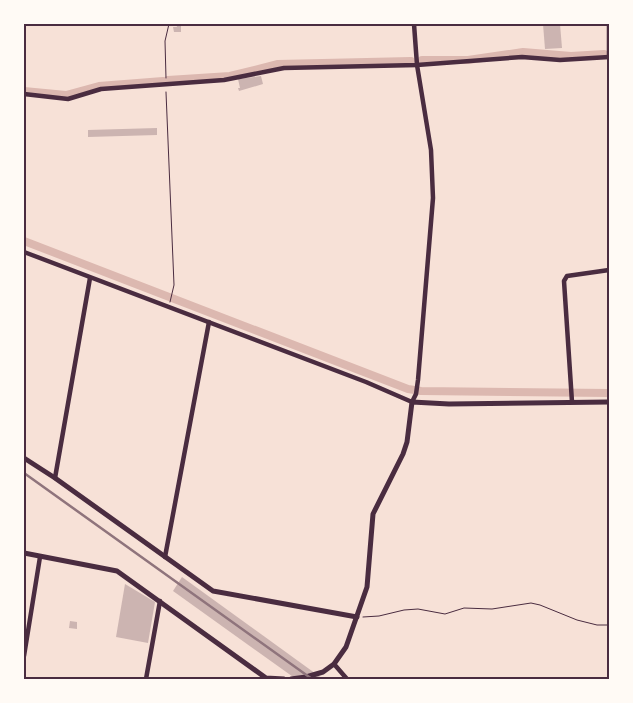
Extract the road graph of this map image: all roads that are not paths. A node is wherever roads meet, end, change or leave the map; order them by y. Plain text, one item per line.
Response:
1 (414, 24) edge
2 (609, 24) edge
3 (609, 57) edge
4 (417, 65) junction
5 (24, 94) edge
6 (24, 252) edge
7 (609, 270) edge
8 (90, 278) junction
9 (209, 322) junction
10 (572, 400) junction
11 (412, 402) junction
12 (609, 402) edge
13 (24, 458) edge
14 (55, 478) junction
15 (24, 553) edge
16 (40, 556) junction
17 (165, 556) junction
18 (160, 601) junction
19 (357, 617) junction
20 (24, 656) edge
21 (334, 664) junction
22 (146, 679) edge
23 (276, 679) edge
24 (284, 679) edge
25 (291, 679) edge
26 (347, 679) edge

1 - 4 street
2 - 3 street
3 - 4 street
4 - 5 street
4 - 11 street
6 - 8 street
7 - 10 street
8 - 9 street
8 - 14 street
9 - 11 street
9 - 17 street
10 - 11 street
10 - 12 street
11 - 19 street
13 - 14 street
14 - 17 street
15 - 16 street
16 - 18 street
16 - 20 street
17 - 19 street
18 - 22 street
18 - 23 street
19 - 21 street
21 - 25 street
21 - 26 street
23 - 24 street

